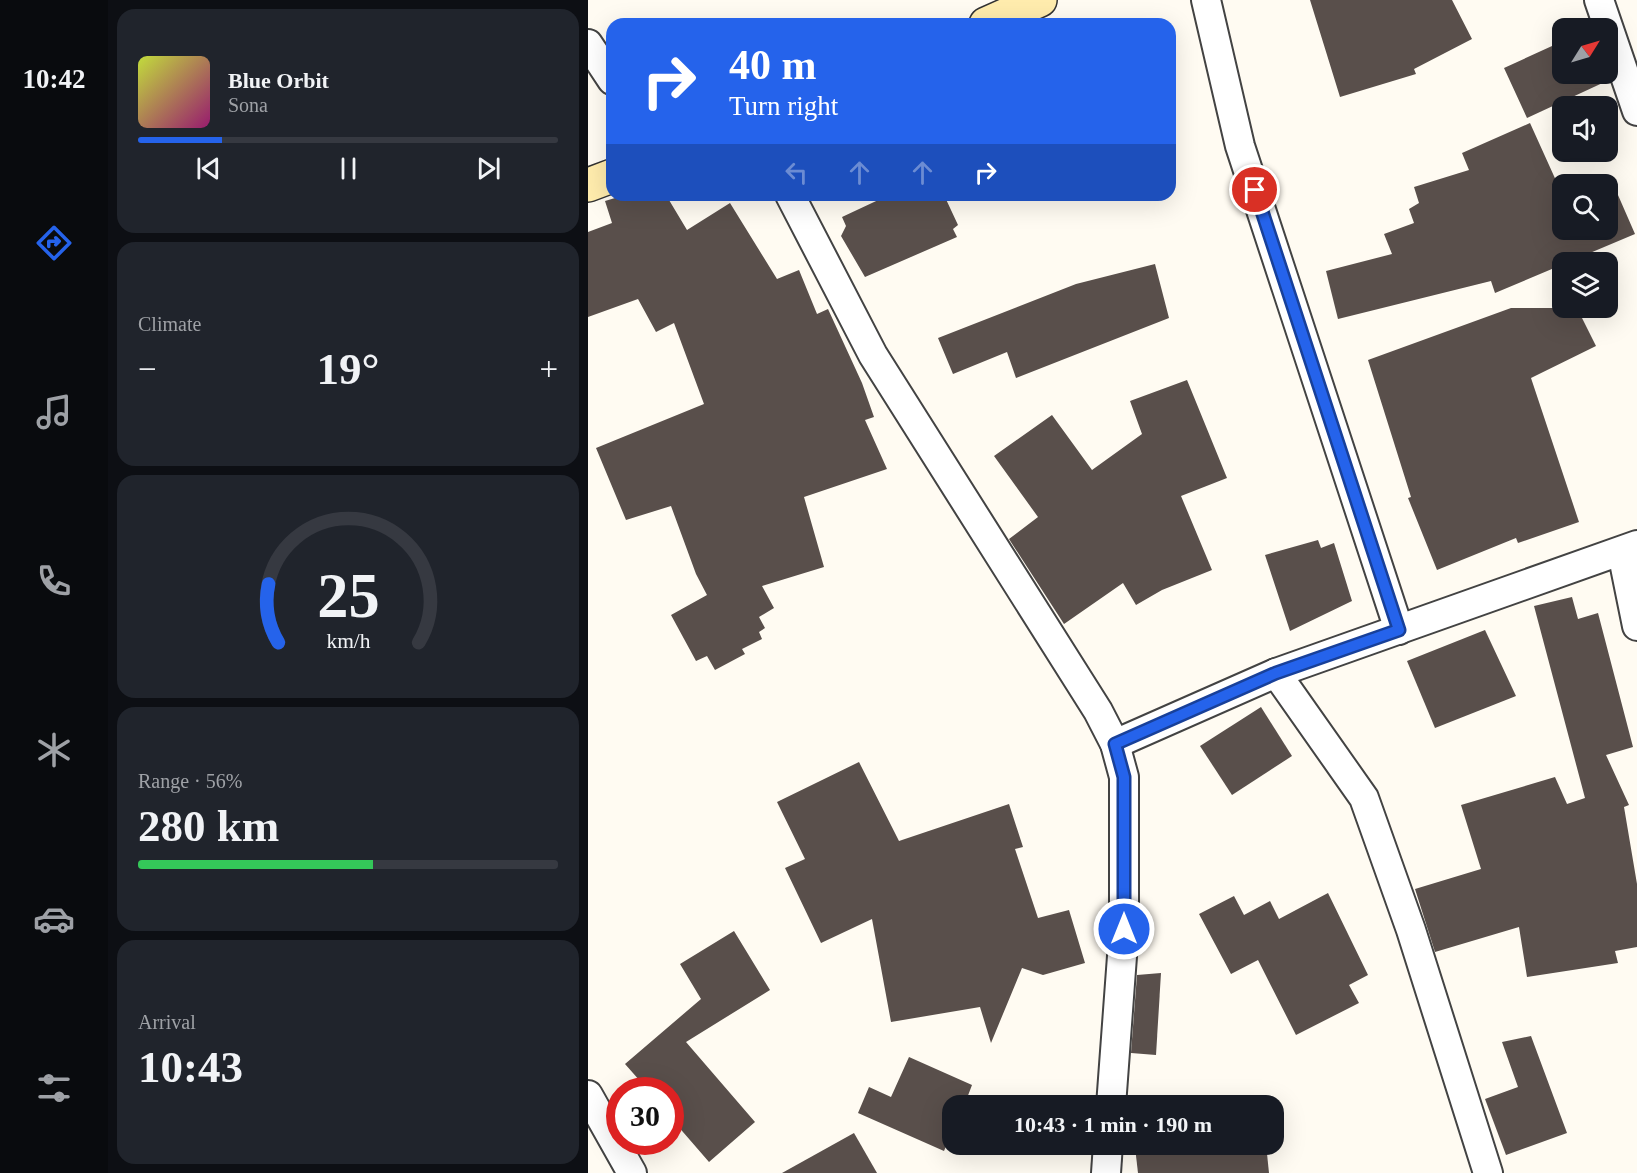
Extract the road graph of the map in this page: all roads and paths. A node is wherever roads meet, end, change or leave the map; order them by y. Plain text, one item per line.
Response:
1 (1040, 0) edge
2 (1206, 0) edge
3 (1599, 0) edge
4 (1000, 18) edge
5 (588, 44) edge
6 (606, 71) edge
7 (1637, 111) edge
8 (606, 178) edge
9 (588, 184) edge
10 (793, 201) edge
11 (1629, 549) edge
12 (1637, 626) edge
13 (1399, 630) junction
14 (1276, 673) junction
15 (1115, 744) junction
16 (588, 1095) edge
17 (1112, 1095) edge
18 (1107, 1155) edge
19 (632, 1173) edge
20 (1106, 1173) edge
21 (1488, 1173) edge

1 - 4 street
2 - 13 street
3 - 7 street
5 - 6 street
8 - 9 street
10 - 15 street
11 - 12 street
11 - 13 street
13 - 14 street
14 - 15 street
14 - 21 street
15 - 17 street
16 - 19 street
18 - 20 street

